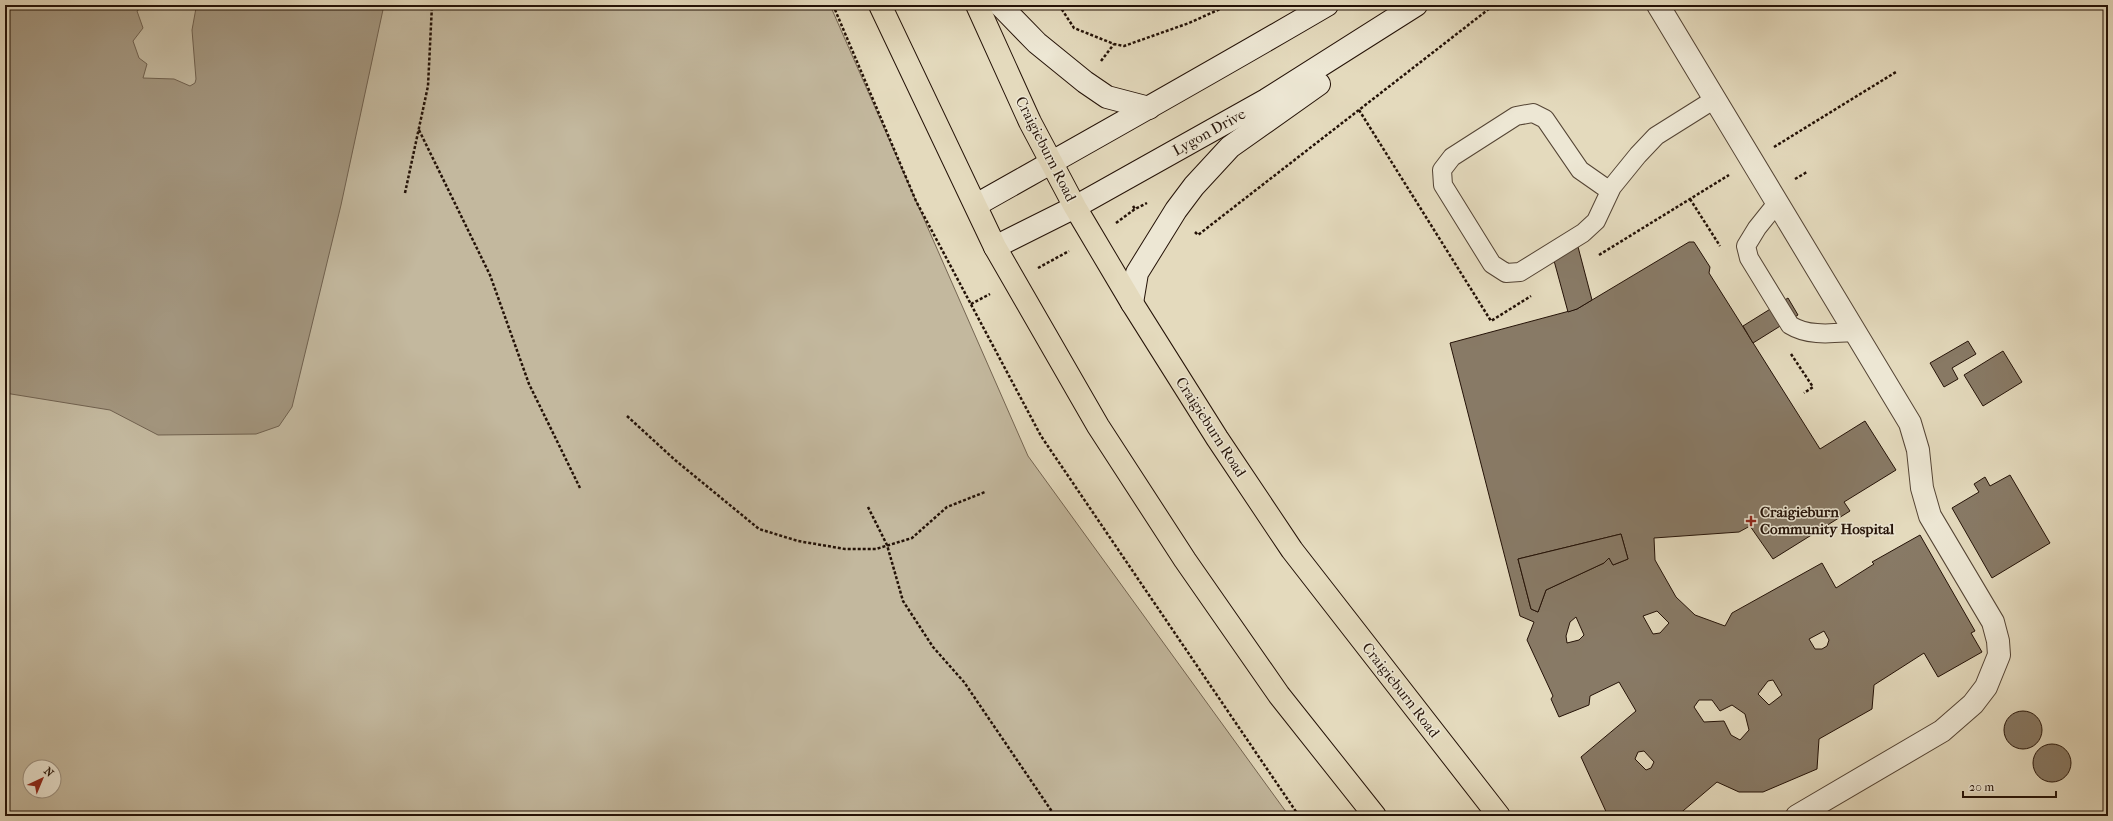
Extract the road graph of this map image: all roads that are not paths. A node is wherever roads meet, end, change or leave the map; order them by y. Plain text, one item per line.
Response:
1 (880, 5) edge
2 (977, 5) edge
3 (1000, 5) edge
4 (1328, 5) edge
5 (1416, 5) edge
6 (1428, 5) edge
7 (1658, 5) edge
8 (1715, 99) junction
9 (1149, 108) junction
10 (1051, 162) junction
11 (1610, 191) junction
12 (1777, 202) junction
13 (976, 205) junction
14 (1075, 206) junction
15 (995, 247) junction
16 (1132, 303) junction
17 (1855, 332) junction
18 (1375, 816) edge
19 (1499, 816) edge
20 (1797, 816) edge

1 - 13 main road
2 - 10 main road, Craigieburn Road
3 - 9 street
4 - 9 street
5 - 14 street, Lygon Drive
6 - 16 street
7 - 8 street
8 - 11 lane
8 - 12 street
9 - 10 street
10 - 13 street
10 - 14 main road, Craigieburn Road
11 - 11 lane
12 - 17 street
12 - 17 lane
13 - 15 main road
14 - 15 street, Lygon Drive
14 - 16 main road, Craigieburn Road
15 - 18 main road
16 - 19 main road, Craigieburn Road
17 - 20 street

